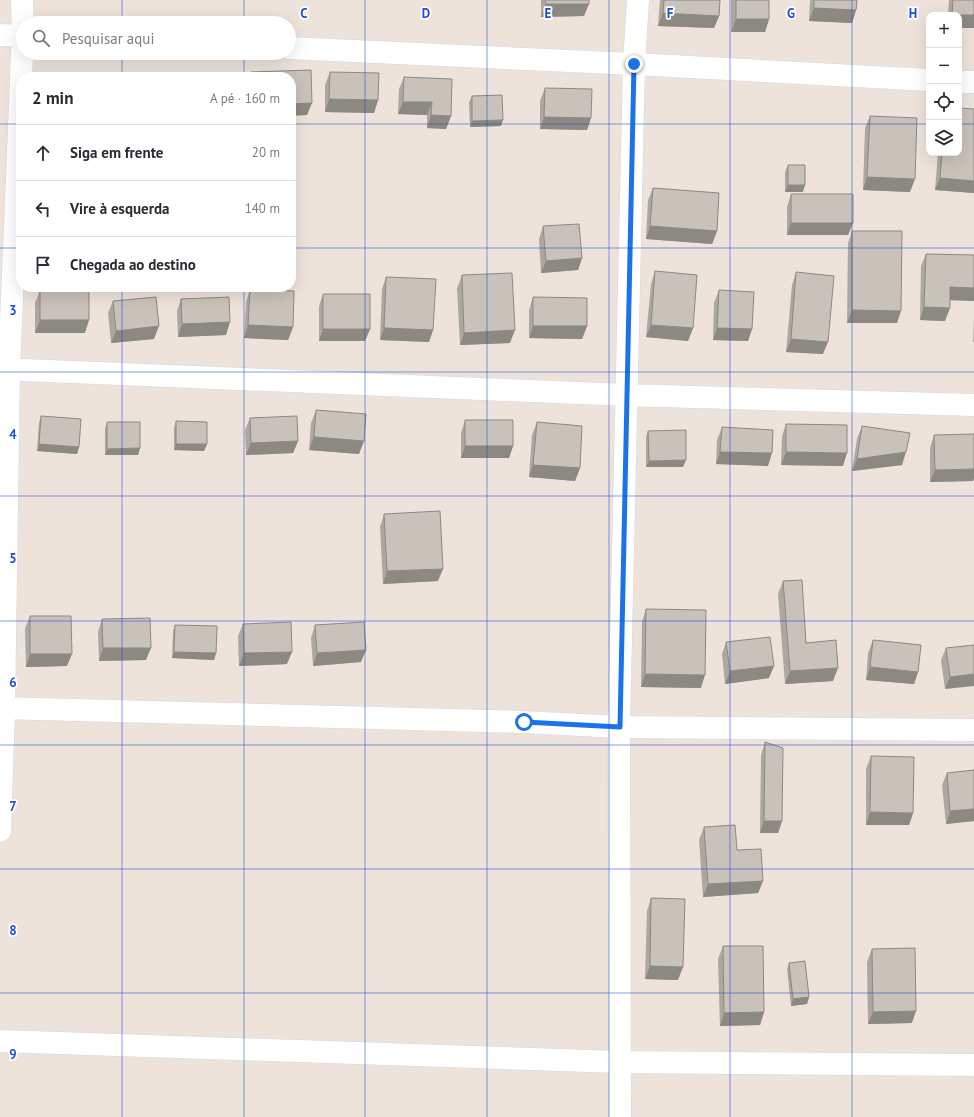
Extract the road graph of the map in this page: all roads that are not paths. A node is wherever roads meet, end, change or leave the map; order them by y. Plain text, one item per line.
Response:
1 (22, 0) edge
2 (638, 0) edge
3 (22, 16) edge
4 (0, 35) edge
5 (16, 36) edge
6 (296, 48) edge
7 (22, 60) edge
8 (634, 64) junction
9 (21, 72) edge
10 (926, 80) edge
11 (962, 82) edge
12 (974, 82) edge
13 (16, 165) edge
14 (4, 369) edge
15 (626, 395) junction
16 (974, 405) edge
17 (2, 708) edge
18 (620, 727) junction
19 (974, 730) edge
20 (0, 832) edge
21 (0, 1041) edge
22 (620, 1062) junction
23 (974, 1065) edge
24 (620, 1117) edge

1 - 3 street
2 - 8 street
4 - 5 street
6 - 8 street
7 - 9 street
8 - 10 street
8 - 15 street
11 - 12 street
13 - 14 street
14 - 15 street
14 - 17 street
15 - 16 street
15 - 18 street
17 - 18 street
17 - 20 street
18 - 19 street
18 - 22 street
21 - 22 street
22 - 23 street
22 - 24 street

